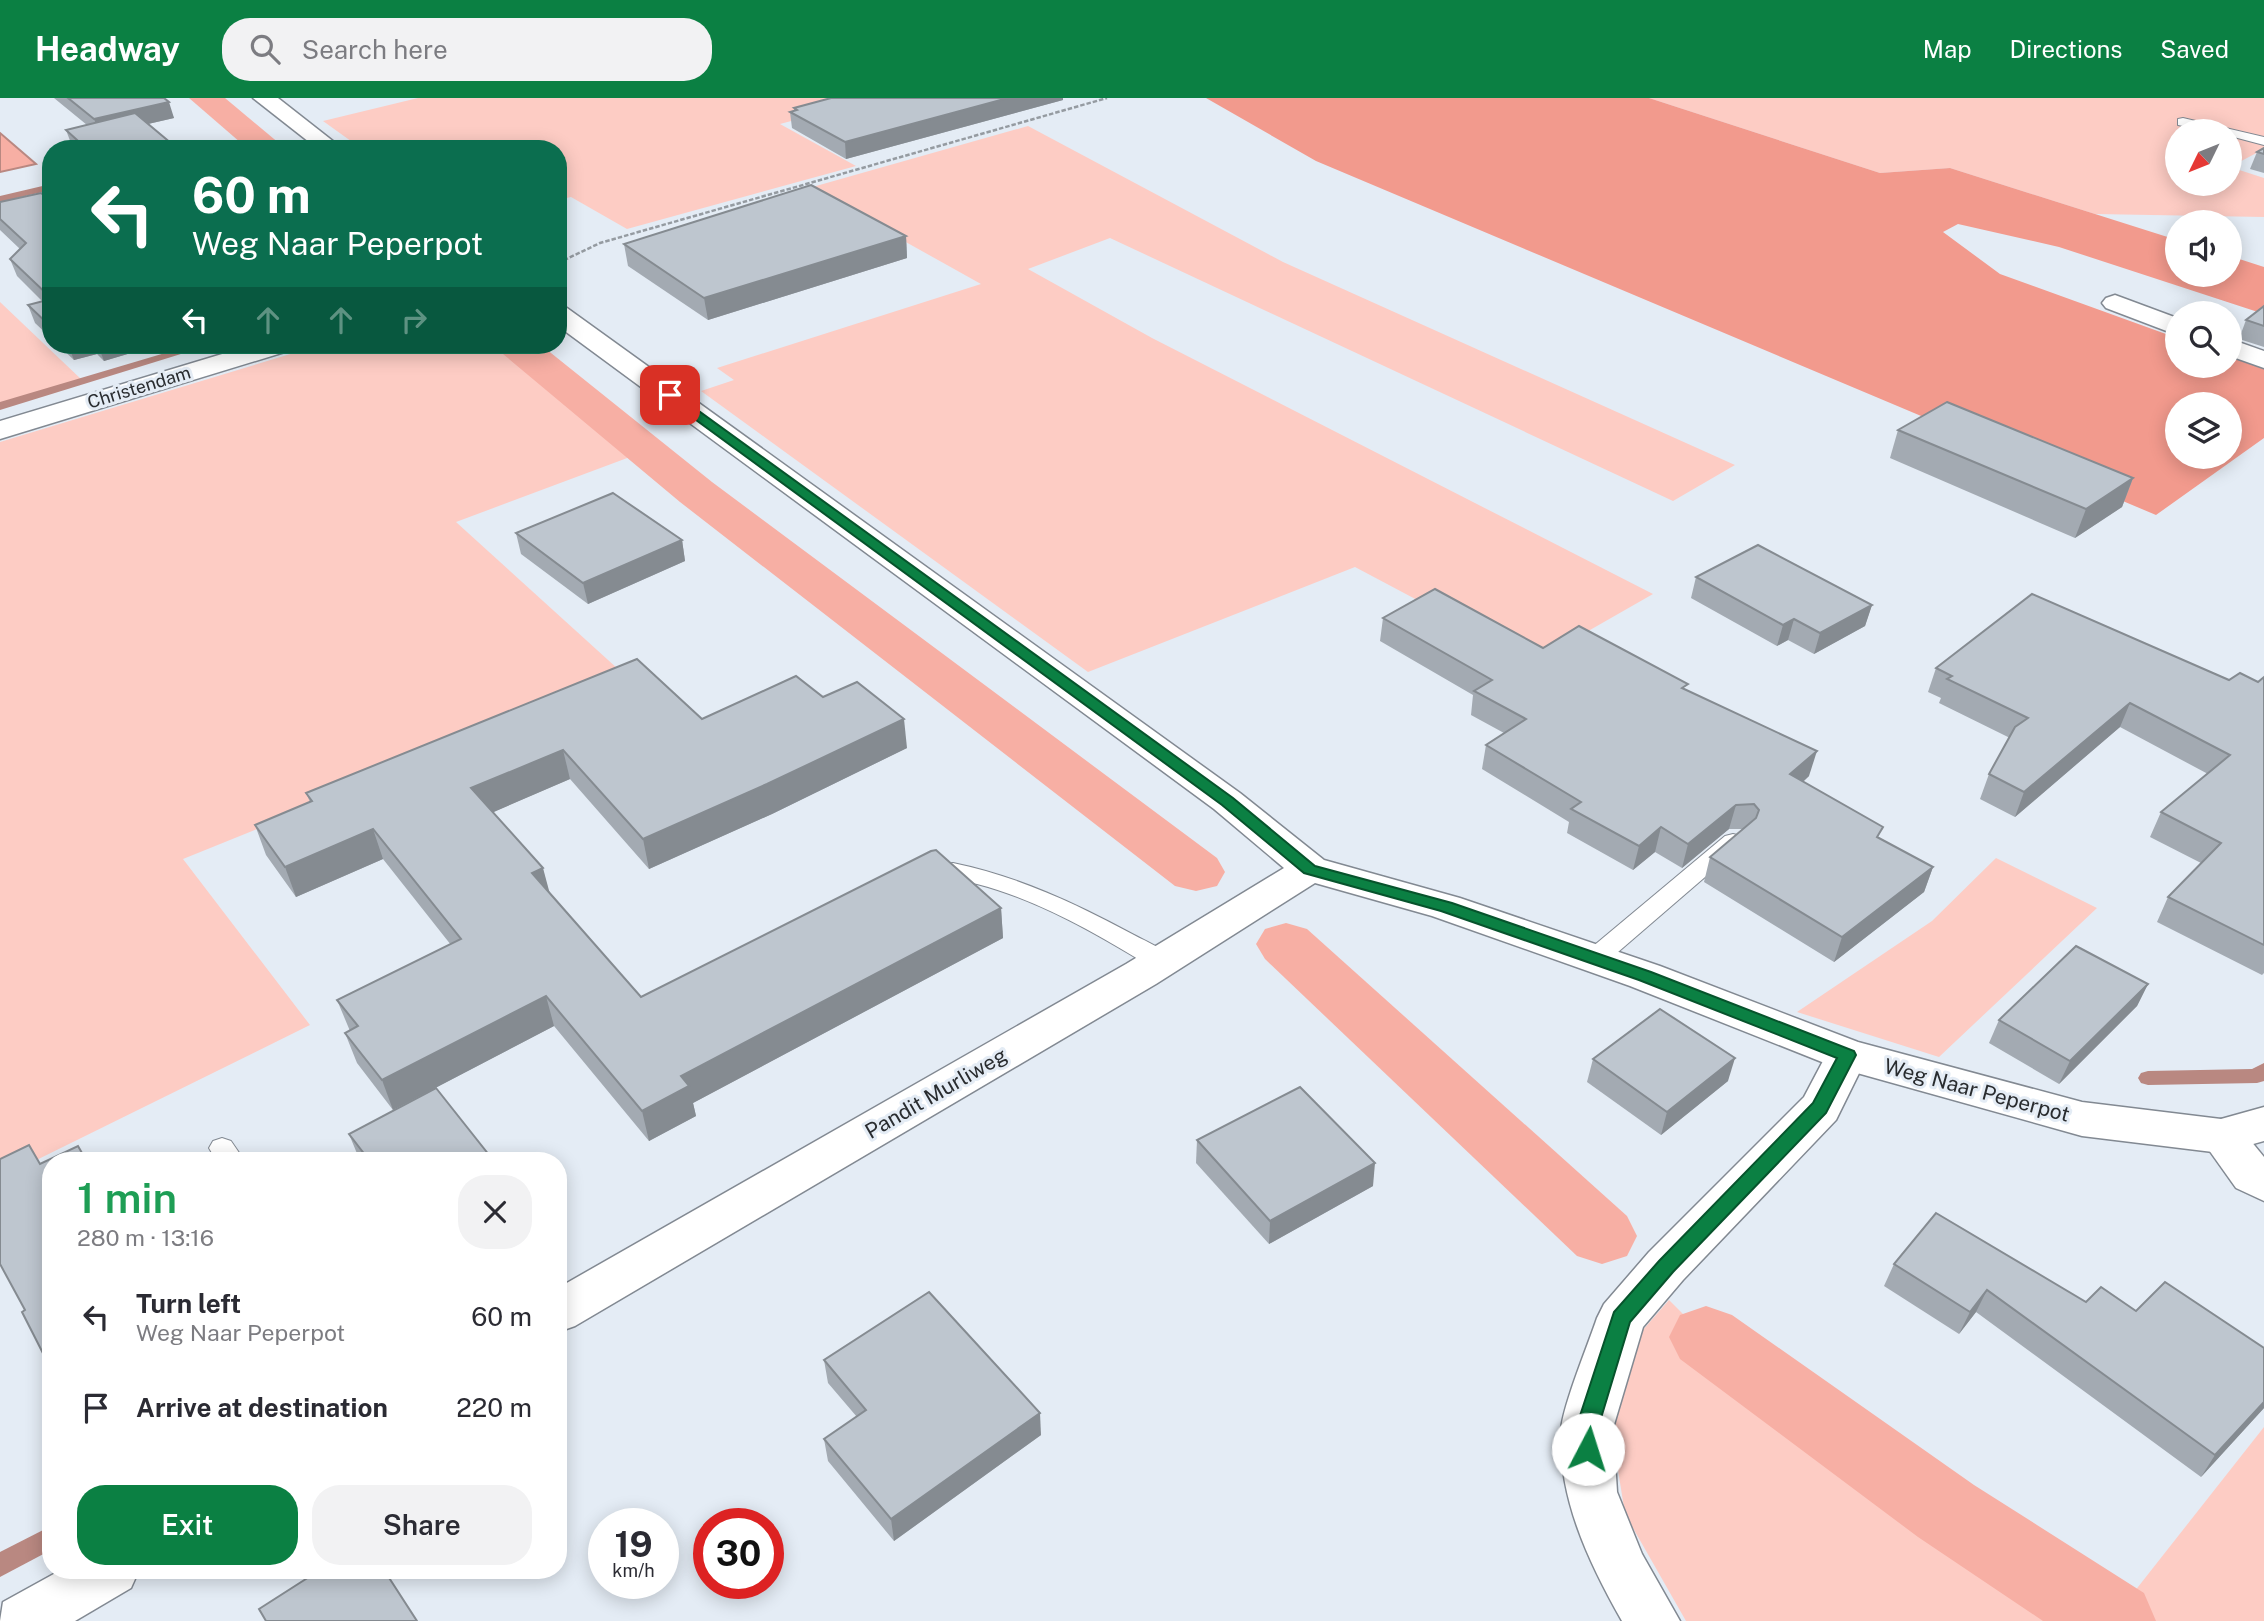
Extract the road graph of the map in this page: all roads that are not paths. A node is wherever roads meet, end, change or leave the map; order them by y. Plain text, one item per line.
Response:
1 (264, 98) edge
2 (2242, 136) edge
3 (320, 140) edge
4 (2264, 141) edge
5 (2115, 303) dead end
6 (567, 321) edge
7 (2165, 322) edge
8 (2242, 352) edge
9 (249, 354) edge
10 (2264, 360) edge
11 (0, 430) edge
12 (1739, 836) edge
13 (1310, 869) junction
14 (907, 878) edge
15 (1594, 958) junction
16 (1162, 962) junction
17 (1847, 1055) junction
18 (2264, 1125) edge
19 (2221, 1136) junction
20 (2264, 1183) edge
21 (567, 1307) edge
22 (96, 1579) edge
23 (23, 1621) edge
24 (1652, 1621) edge

1 - 3 street
2 - 4 lane
5 - 7 street
6 - 13 street, Weg Naar Peperpot
8 - 10 street
9 - 11 street, Christendam
12 - 15 lane
13 - 15 street, Weg Naar Peperpot
13 - 16 street, Pandit Murliweg
14 - 16 lane
15 - 17 street, Weg Naar Peperpot
16 - 21 street, Pandit Murliweg
17 - 19 street, Weg Naar Peperpot
17 - 24 street
18 - 19 street, Weg Naar Peperpot
19 - 20 street
22 - 23 street

